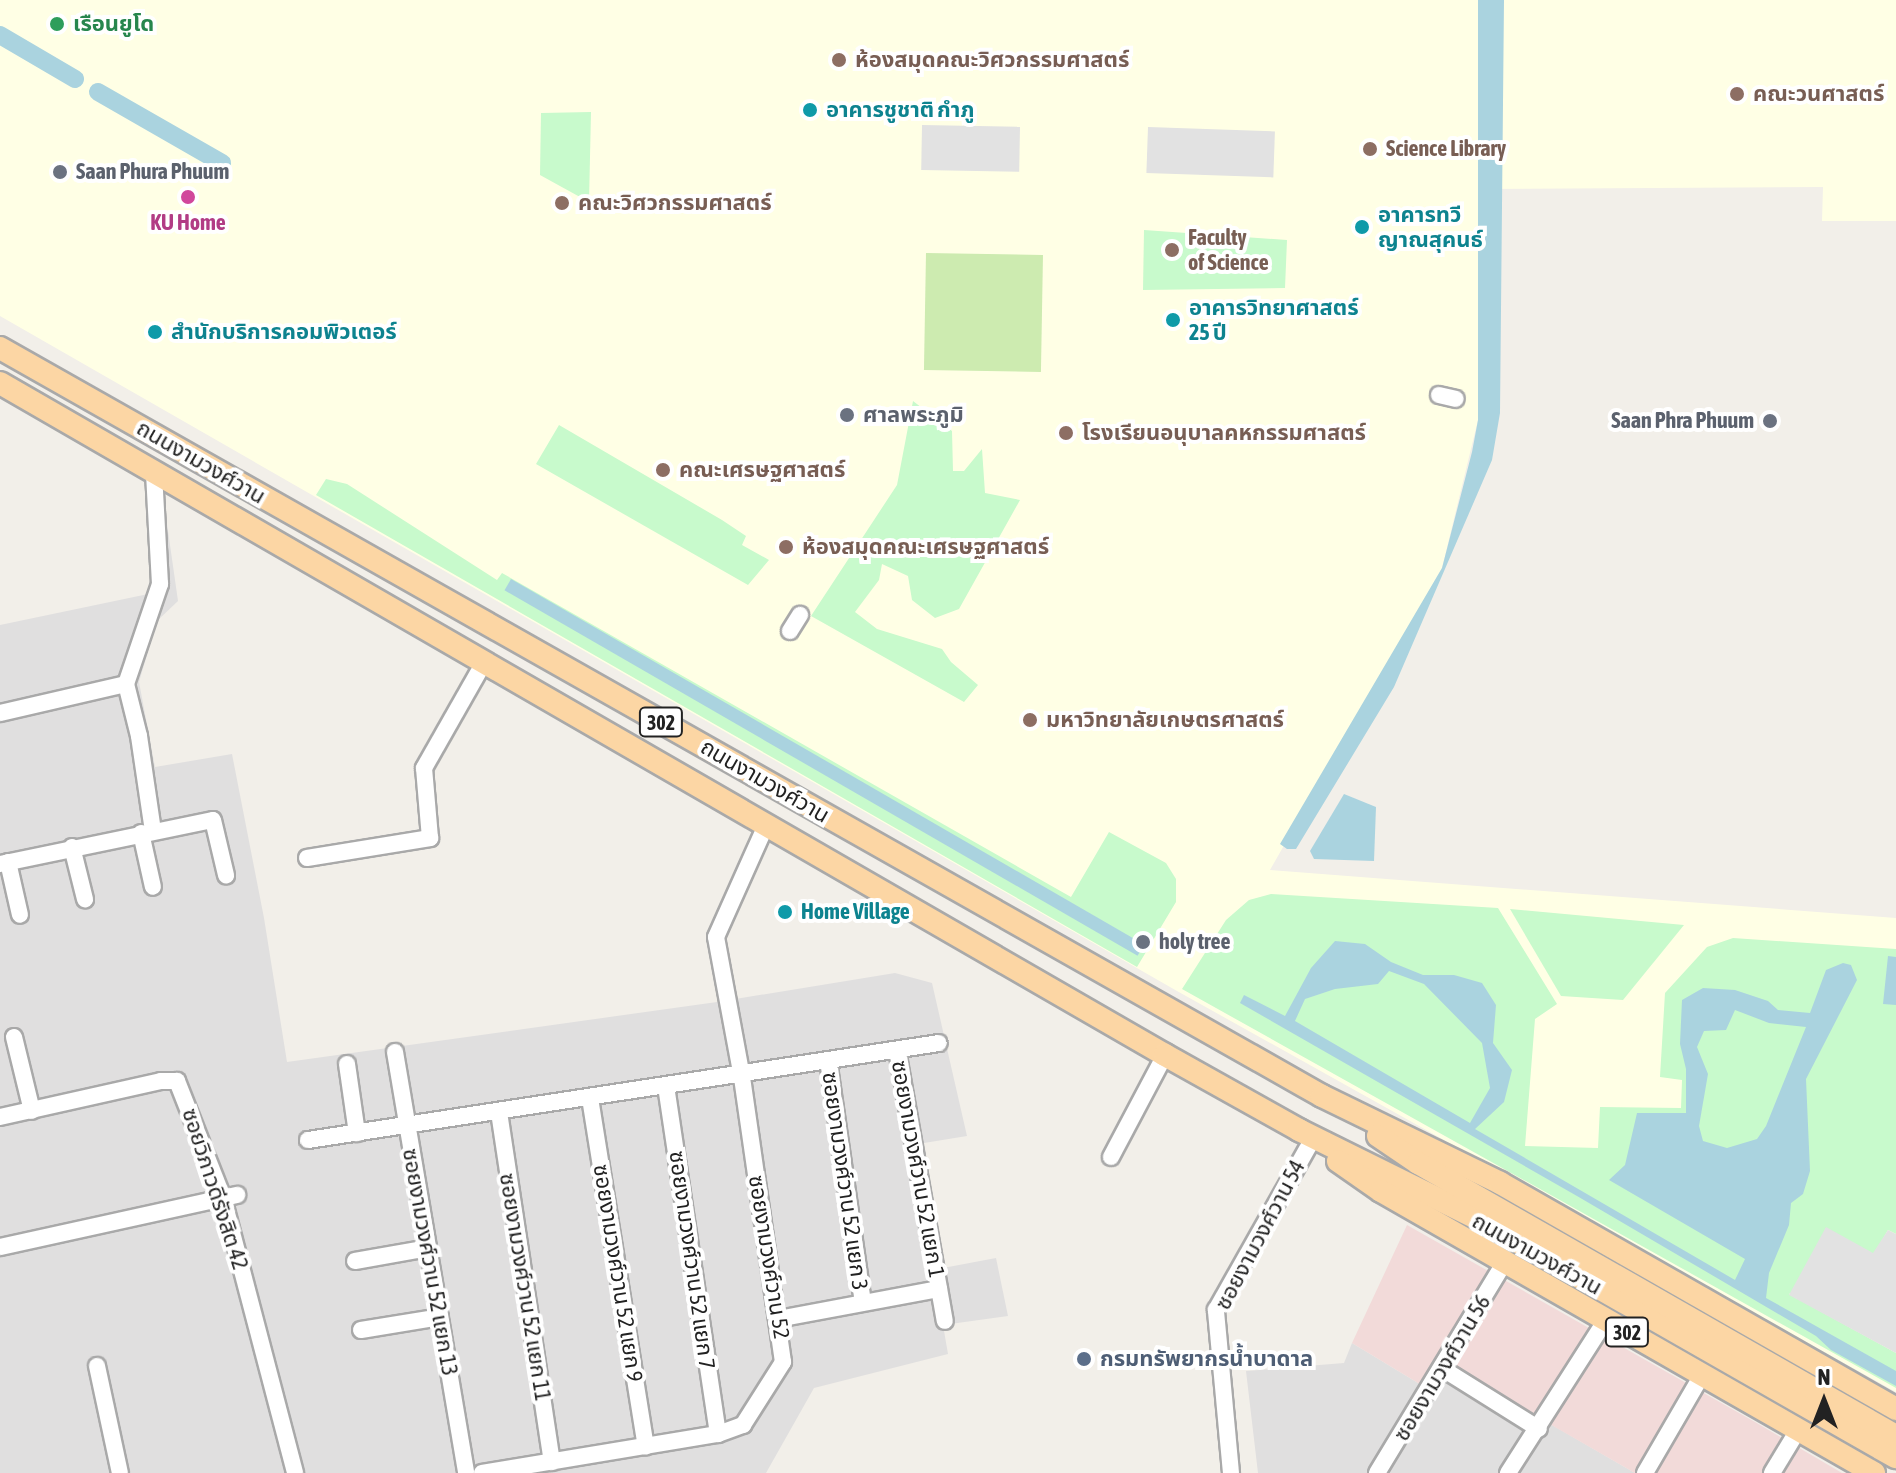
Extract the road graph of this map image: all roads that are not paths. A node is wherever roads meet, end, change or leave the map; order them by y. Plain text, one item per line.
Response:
1 (0, 348) edge
2 (0, 383) edge
3 (1439, 395) dead end
4 (1456, 399) dead end
5 (154, 472) junction
6 (800, 615) dead end
7 (790, 631) dead end
8 (483, 664) junction
9 (126, 684) junction
10 (0, 713) edge
11 (766, 825) junction
12 (147, 832) junction
13 (72, 847) junction
14 (307, 858) dead end
15 (4, 863) edge
16 (226, 875) dead end
17 (153, 887) dead end
18 (85, 899) dead end
19 (20, 915) dead end
20 (14, 1037) dead end
21 (939, 1043) dead end
22 (897, 1050) junction
23 (395, 1052) dead end
24 (1165, 1055) junction
25 (828, 1060) junction
26 (347, 1064) dead end
27 (741, 1072) junction
28 (666, 1086) junction
29 (1322, 1096) junction
30 (590, 1098) junction
31 (32, 1111) junction
32 (499, 1112) junction
33 (0, 1117) edge
34 (407, 1125) junction
35 (357, 1133) junction
36 (1305, 1136) junction
37 (308, 1140) dead end
38 (1111, 1157) dead end
39 (230, 1196) junction
40 (0, 1247) edge
41 (428, 1248) junction
42 (355, 1261) dead end
43 (1505, 1262) junction
44 (939, 1289) junction
45 (863, 1302) junction
46 (440, 1317) junction
47 (778, 1319) junction
48 (1606, 1320) junction
49 (945, 1321) dead end
50 (361, 1330) dead end
51 (97, 1366) dead end
52 (1443, 1369) junction
53 (1702, 1375) junction
54 (1896, 1409) edge
55 (1539, 1429) junction
56 (1798, 1430) junction
57 (718, 1434) junction
58 (1896, 1436) edge
59 (646, 1447) junction
60 (1896, 1457) edge
61 (552, 1462) junction
62 (120, 1473) edge
63 (295, 1473) edge
64 (466, 1473) edge
65 (482, 1473) edge
66 (1231, 1473) edge
67 (1377, 1473) edge
68 (1508, 1473) edge
69 (1645, 1473) edge
70 (1772, 1473) edge
71 (1874, 1473) edge

1 - 29 main road, ถนนงามวงศ์วาน / 302
2 - 5 main road, ถนนงามวงศ์วาน / 302
3 - 4 street
5 - 8 main road, ถนนงามวงศ์วาน / 302
5 - 9 street
6 - 7 street
8 - 11 main road, ถนนงามวงศ์วาน / 302
8 - 14 street
9 - 10 street
9 - 12 street
11 - 24 main road, ถนนงามวงศ์วาน / 302
11 - 27 street, ซอยงามวงศ์วาน 52
12 - 13 street
12 - 16 street
12 - 17 street
13 - 15 street
13 - 18 street
15 - 19 street
20 - 31 street
21 - 22 street
22 - 25 street
22 - 44 street, ซอยงามวงศ์วาน 52 แยก 1
23 - 34 street, ซอยงามวงศ์วาน 52 แยก 13
24 - 36 main road, ถนนงามวงศ์วาน / 302
24 - 38 street
25 - 27 street
25 - 45 street, ซอยงามวงศ์วาน 52 แยก 3
26 - 35 street
27 - 28 street
27 - 47 street, ซอยงามวงศ์วาน 52
28 - 30 street
28 - 57 street, ซอยงามวงศ์วาน 52 แยก 7
29 - 54 main road, ถนนงามวงศ์วาน / 302
29 - 58 main road, ถนนงามวงศ์วาน / 302
30 - 32 street
30 - 59 street, ซอยงามวงศ์วาน 52 แยก 9
31 - 33 street, ซอยวิภาวดีรังสิต 42
31 - 39 street, ซอยวิภาวดีรังสิต 42
32 - 34 street
32 - 61 street, ซอยงามวงศ์วาน 52 แยก 11
34 - 35 street
34 - 41 street, ซอยงามวงศ์วาน 52 แยก 13
35 - 37 street
36 - 43 main road, ถนนงามวงศ์วาน / 302
36 - 60 main road, ถนนงามวงศ์วาน / 302
36 - 66 street, ซอยงามวงศ์วาน 54
39 - 40 street
39 - 63 street, ซอยวิภาวดีรังสิต 42
41 - 42 street
41 - 46 street, ซอยงามวงศ์วาน 52 แยก 13
43 - 48 main road, ถนนงามวงศ์วาน / 302
43 - 52 street, ซอยงามวงศ์วาน 56
44 - 45 street, ซอยงามวงศ์วาน 52 แยก 1
44 - 49 street, ซอยงามวงศ์วาน 52 แยก 1
45 - 47 street, ซอยงามวงศ์วาน 52 แยก 1
46 - 50 street
46 - 64 street, ซอยงามวงศ์วาน 52 แยก 13
47 - 57 street, ซอยงามวงศ์วาน 52
48 - 53 main road, ถนนงามวงศ์วาน / 302
48 - 55 street
51 - 62 street
52 - 55 street
52 - 67 street, ซอยงามวงศ์วาน 56
53 - 56 main road, ถนนงามวงศ์วาน / 302
53 - 69 street
55 - 68 street
56 - 70 street
56 - 71 main road, ถนนงามวงศ์วาน / 302
57 - 59 street, ซอยงามวงศ์วาน 52
59 - 61 street, ซอยงามวงศ์วาน 52
61 - 65 street, ซอยงามวงศ์วาน 52

